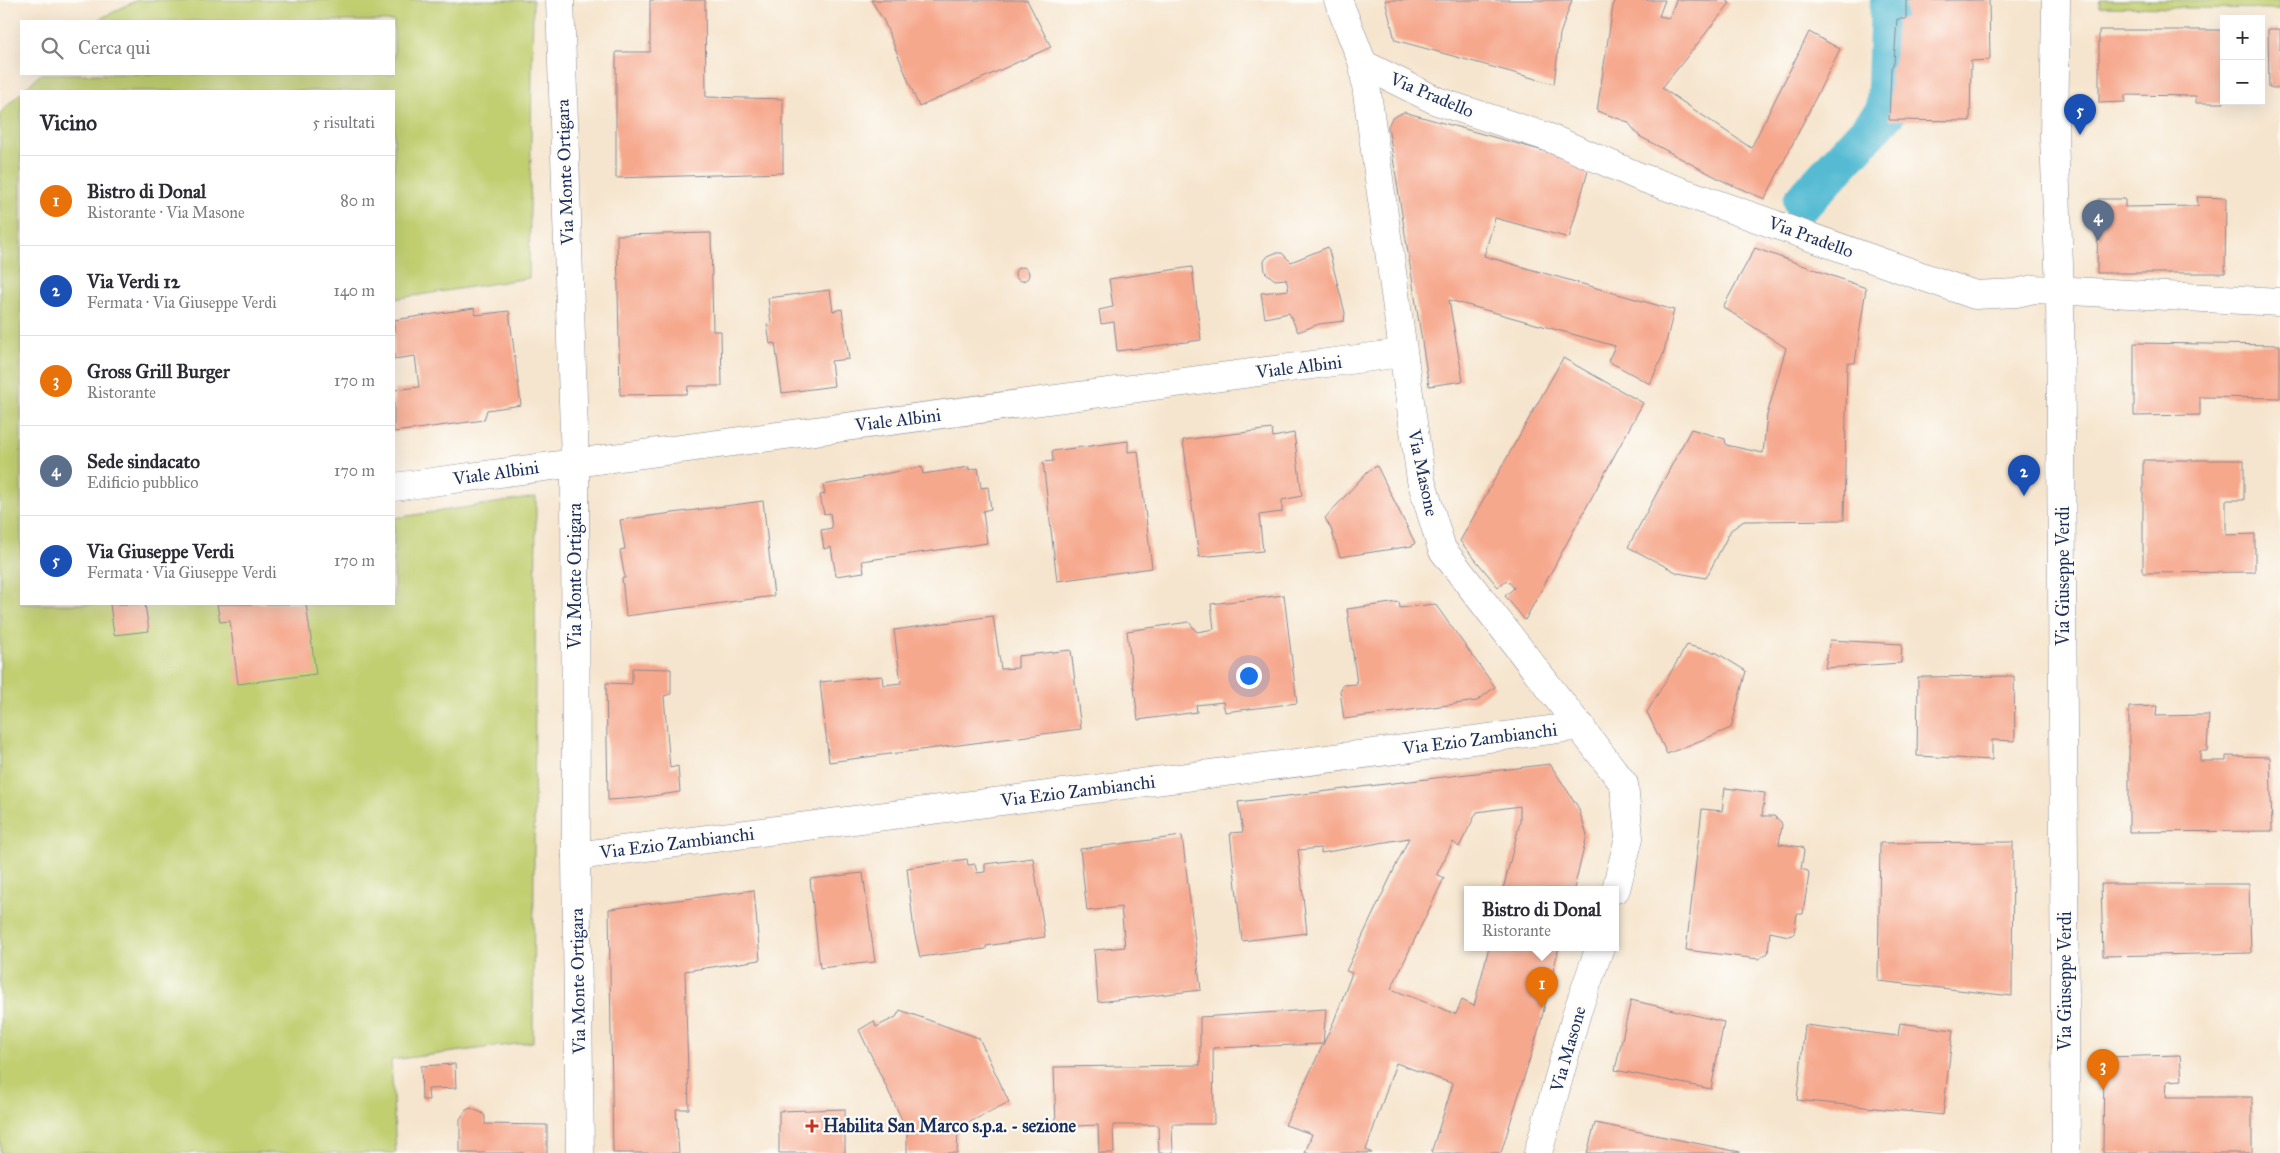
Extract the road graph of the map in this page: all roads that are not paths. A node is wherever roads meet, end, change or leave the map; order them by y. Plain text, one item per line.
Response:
1 (560, 0) edge
2 (1338, 0) edge
3 (2056, 0) edge
4 (1363, 64) junction
5 (2060, 291) junction
6 (2280, 302) edge
7 (1402, 353) junction
8 (575, 462) junction
9 (395, 487) edge
10 (1581, 726) junction
11 (576, 856) junction
12 (1617, 886) edge
13 (1599, 951) edge
14 (580, 1153) edge
15 (1538, 1153) edge
16 (2066, 1153) edge

1 - 8 street, Via Monte Ortigara
2 - 4 street, Via Masone
3 - 5 street, Via Giuseppe Verdi
4 - 5 street, Via Pradello
4 - 7 street, Via Masone
5 - 6 street, Via Pradello
5 - 16 street, Via Giuseppe Verdi
7 - 8 street, Viale Albini
7 - 10 street, Via Masone
8 - 9 street, Viale Albini
8 - 11 street, Via Monte Ortigara
10 - 11 street, Via Ezio Zambianchi
10 - 12 street, Via Masone
11 - 14 street, Via Monte Ortigara
13 - 15 street, Via Masone

